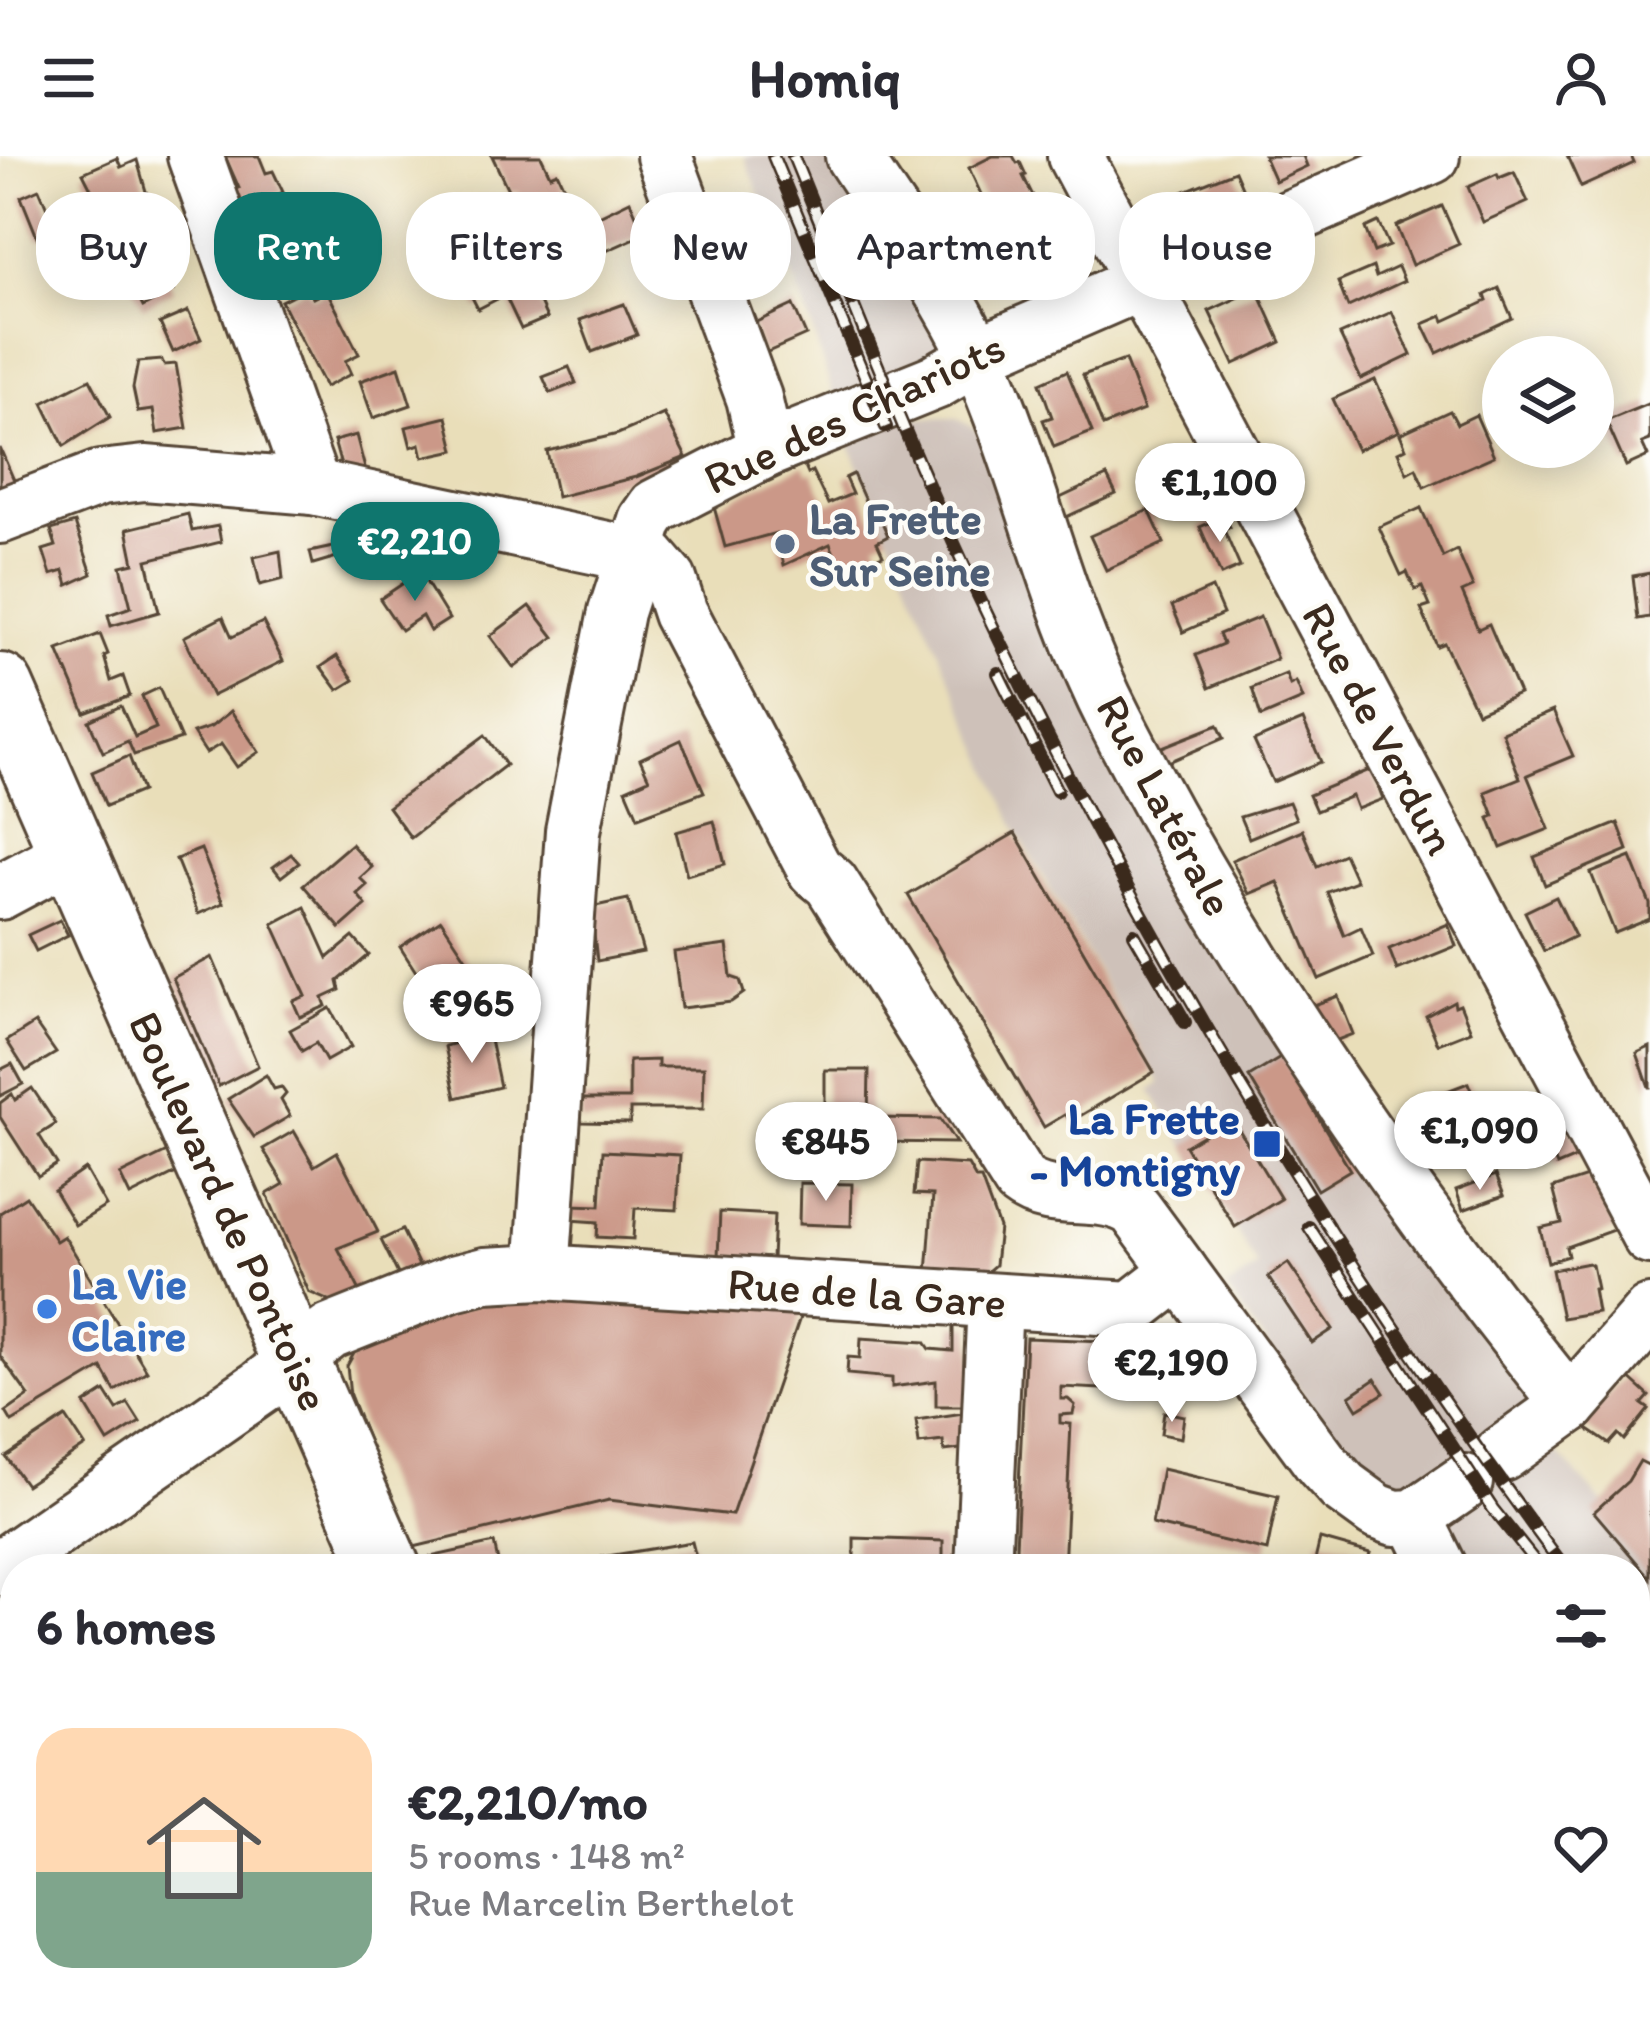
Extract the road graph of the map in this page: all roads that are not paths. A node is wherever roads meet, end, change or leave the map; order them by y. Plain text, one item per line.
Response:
1 (195, 156) edge
2 (664, 156) edge
3 (853, 156) edge
4 (1076, 156) edge
5 (1432, 156) edge
6 (1315, 208) edge
7 (1119, 238) edge
8 (1119, 295) edge
9 (1152, 300) edge
10 (977, 357) junction
11 (766, 450) junction
12 (313, 487) junction
13 (0, 516) edge
14 (634, 554) junction
15 (616, 612) junction
16 (680, 613) junction
17 (0, 688) edge
18 (73, 853) junction
19 (0, 892) edge
20 (1650, 1237) edge
21 (1180, 1271) junction
22 (542, 1272) junction
23 (995, 1301) junction
24 (1650, 1313) edge
25 (294, 1362) junction
26 (1570, 1405) junction
27 (1414, 1516) junction
28 (6, 1552) edge
29 (380, 1554) edge
30 (983, 1554) edge
31 (1433, 1554) edge

1 - 12 street
2 - 11 street
3 - 10 street, Rue Latérale
4 - 7 street, Rue de Verdun
5 - 6 street, Rue des Chariots
8 - 10 street, Rue des Chariots
9 - 20 street, Rue de Verdun
10 - 11 street, Rue des Chariots
10 - 26 street, Rue Latérale
11 - 14 street, Rue des Chariots
12 - 13 street
12 - 14 street
14 - 15 street, Rue des Chariots
14 - 16 street
15 - 16 street
15 - 22 street, Rue des Chariots
16 - 21 street
17 - 18 main road, Boulevard de Pontoise
18 - 19 street
18 - 25 main road, Boulevard de Pontoise
21 - 23 street, Rue de la Gare
21 - 27 street
22 - 23 street, Rue de la Gare
22 - 25 street, Rue de la Gare
23 - 30 street
24 - 26 street
25 - 28 street, Rue de la Gare
25 - 29 main road, Boulevard de Pontoise
26 - 27 street
27 - 31 street

